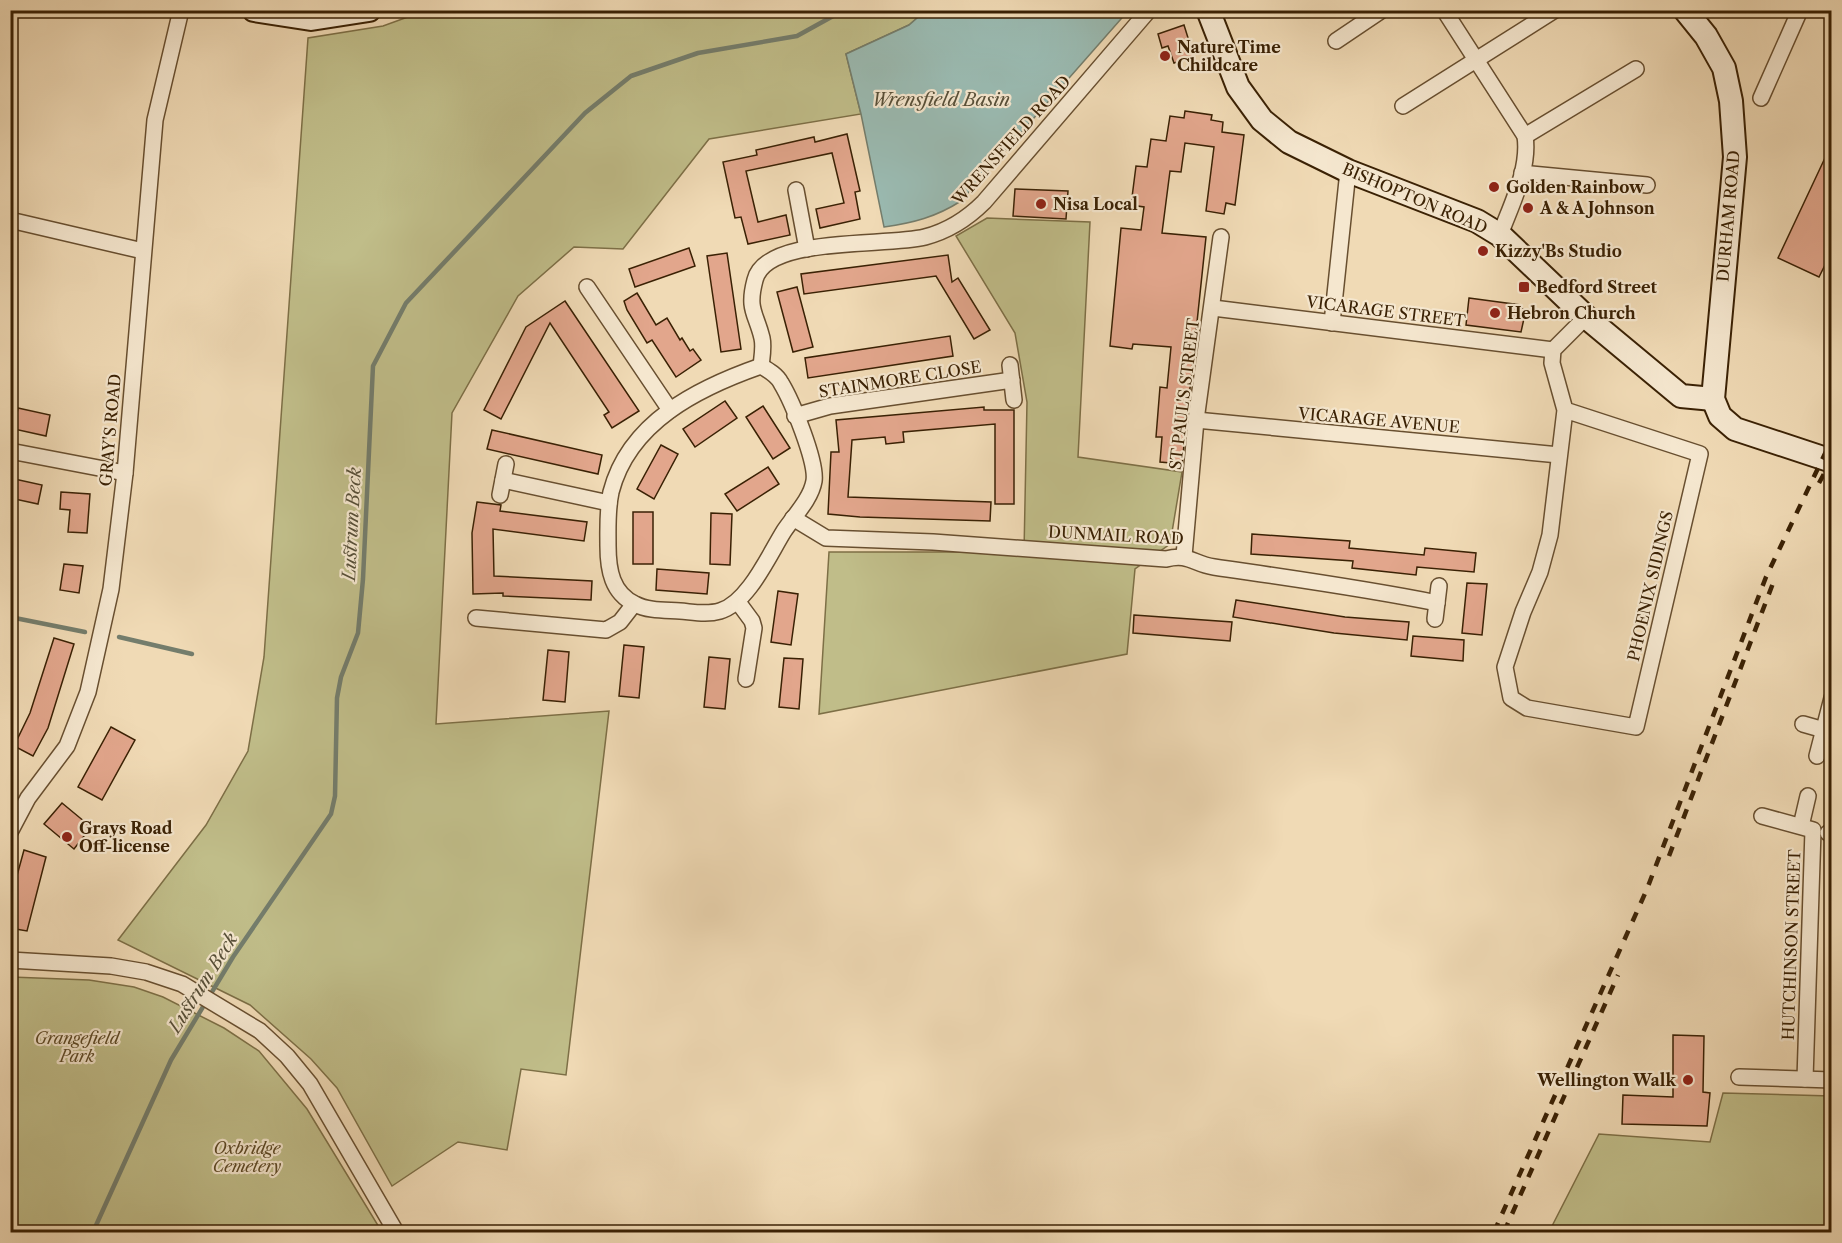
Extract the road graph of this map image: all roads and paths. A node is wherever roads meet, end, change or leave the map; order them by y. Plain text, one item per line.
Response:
1 (181, 10) edge
2 (254, 10) edge
3 (369, 10) edge
4 (1149, 10) edge
5 (1208, 10) edge
6 (1383, 10) edge
7 (1444, 10) edge
8 (1555, 10) edge
9 (1685, 10) edge
10 (1800, 10) edge
11 (1336, 41) dead end
12 (1476, 62) junction
13 (1636, 69) dead end
14 (1761, 98) dead end
15 (1403, 106) dead end
16 (1525, 136) junction
17 (1348, 171) junction
18 (1522, 173) junction
19 (1647, 185) dead end
20 (796, 190) dead end
21 (10, 220) edge
22 (1500, 235) junction
23 (1221, 237) dead end
24 (807, 249) junction
25 (143, 251) junction
26 (587, 287) dead end
27 (1213, 308) junction
28 (1586, 317) junction
29 (1332, 323) junction
30 (1553, 351) junction
31 (761, 366) junction
32 (1713, 399) junction
33 (1014, 400) dead end
34 (670, 410) junction
35 (1565, 410) junction
36 (795, 416) junction
37 (1196, 420) junction
38 (10, 451) edge
39 (1559, 455) junction
40 (1832, 461) edge
41 (506, 464) dead end
42 (125, 473) junction
43 (503, 480) junction
44 (500, 495) dead end
45 (609, 503) junction
46 (793, 518) junction
47 (1184, 556) junction
48 (1439, 586) dead end
49 (738, 602) junction
50 (1437, 603) junction
51 (634, 604) junction
52 (485, 614) dead end
53 (1435, 619) dead end
54 (746, 679) dead end
55 (1832, 698) edge
56 (1803, 724) dead end
57 (1824, 730) junction
58 (1817, 756) dead end
59 (1808, 796) dead end
60 (14, 815) edge
61 (1762, 816) dead end
62 (1801, 826) junction
63 (10, 832) edge
64 (10, 960) edge
65 (1739, 1077) dead end
66 (1805, 1079) junction
67 (1832, 1080) edge
68 (396, 1233) edge

1 - 25 street, GRAY'S ROAD
2 - 3 street
4 - 24 street, WRENSFIELD ROAD
5 - 17 street, BISHOPTON ROAD
6 - 11 street
7 - 12 street
8 - 12 street
9 - 32 street, DURHAM ROAD
10 - 14 street
12 - 15 street
12 - 16 street
13 - 16 street
16 - 18 street
17 - 22 street, BISHOPTON ROAD
17 - 29 street
18 - 19 street
18 - 22 street
20 - 24 street
21 - 25 street
22 - 28 street, BISHOPTON ROAD
23 - 27 street, ST PAUL'S STREET
24 - 31 street, WRENSFIELD ROAD
25 - 42 street, GRAY'S ROAD
26 - 34 street
27 - 29 street, VICARAGE STREET
27 - 37 street, ST PAUL'S STREET
28 - 30 street
28 - 32 street, BISHOPTON ROAD
29 - 30 street, VICARAGE STREET
30 - 35 street
31 - 34 street
31 - 36 street
32 - 40 street
33 - 36 street, STAINMORE CLOSE
34 - 45 street
35 - 39 street
35 - 39 street, PHOENIX SIDINGS
36 - 46 street
37 - 39 street, VICARAGE AVENUE
37 - 47 street, ST PAUL'S STREET
38 - 42 street
41 - 43 street
42 - 60 street, GRAY'S ROAD
43 - 44 street
43 - 45 street
45 - 51 street
46 - 47 street, DUNMAIL ROAD
46 - 49 street
47 - 50 street, DUNMAIL ROAD
48 - 50 street
49 - 51 street
49 - 54 street
50 - 53 street
51 - 52 street
55 - 57 street
56 - 57 street
57 - 58 street
59 - 62 street
60 - 63 street, GRAY'S ROAD
61 - 62 street, HUTCHINSON STREET
62 - 66 street, HUTCHINSON STREET
64 - 68 street
65 - 66 street
66 - 67 street

